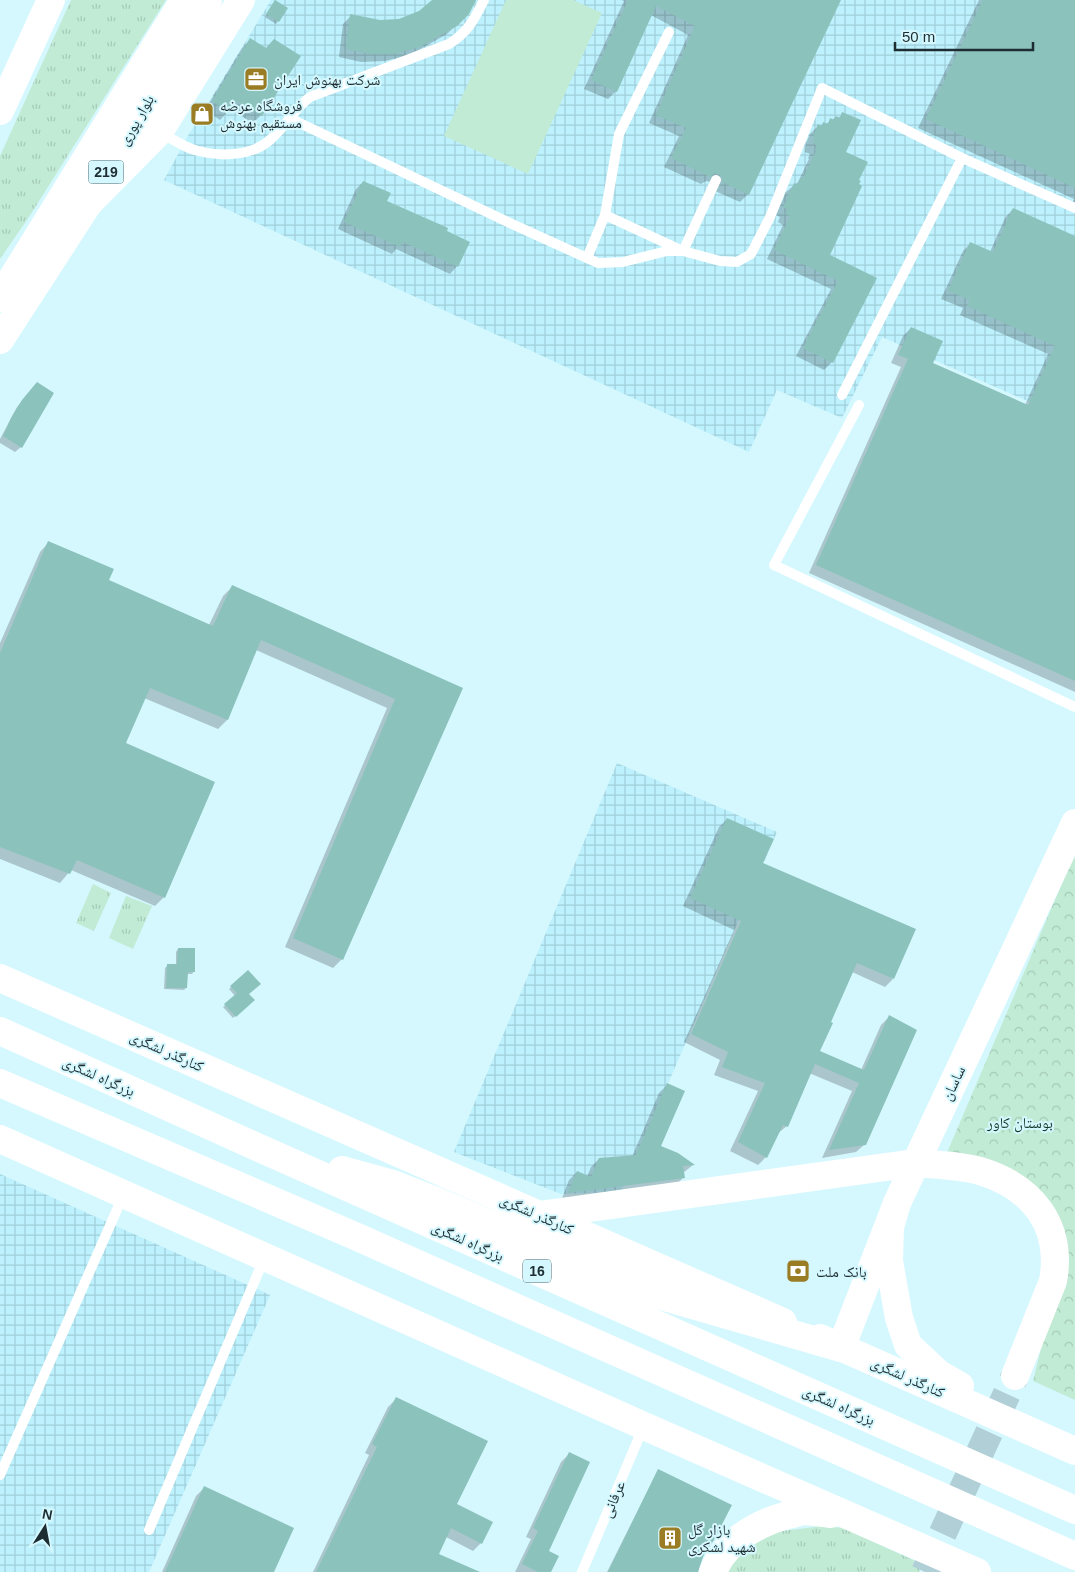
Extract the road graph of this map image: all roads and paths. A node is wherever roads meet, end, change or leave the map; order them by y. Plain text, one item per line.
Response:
1 (51, 0) edge
2 (184, 0) edge
3 (208, 0) edge
4 (241, 0) edge
5 (484, 0) edge
6 (669, 32) dead end
7 (0, 111) edge
8 (289, 118) junction
9 (159, 132) junction
10 (962, 158) junction
11 (716, 180) dead end
12 (88, 204) junction
13 (1075, 208) edge
14 (605, 215) junction
15 (683, 251) junction
16 (587, 258) junction
17 (0, 298) edge
18 (0, 340) edge
19 (842, 395) dead end
20 (859, 405) dead end
21 (1075, 707) edge
22 (1075, 823) edge
23 (0, 978) edge
24 (0, 1031) edge
25 (0, 1083) edge
26 (0, 1139) edge
27 (257, 1147) junction
28 (915, 1163) junction
29 (124, 1195) junction
30 (898, 1203) junction
31 (539, 1215) junction
32 (264, 1258) junction
33 (841, 1348) junction
34 (1015, 1376) tunnel mouth
35 (1004, 1419) junction
36 (644, 1426) junction
37 (1075, 1451) edge
38 (0, 1475) edge
39 (1075, 1510) edge
40 (848, 1516) junction
41 (149, 1530) dead end
42 (1075, 1556) edge
43 (582, 1572) edge
44 (713, 1572) edge
45 (977, 1572) edge

1 - 7 main road
2 - 17 main road, بلوار پوری / 219
3 - 12 main road, بلوار پوری / 219
4 - 9 main road
5 - 8 lane
6 - 14 lane
8 - 9 lane
8 - 16 lane
9 - 12 main road
10 - 13 lane
10 - 15 lane
10 - 19 lane
11 - 15 lane
12 - 18 main road, بلوار پوری / 219
14 - 15 lane
14 - 16 lane
15 - 16 lane
20 - 21 lane
22 - 28 main road, ساسان
23 - 31 main road, کنارگذر لشگری
24 - 27 main road, بزرگراه لشگری / 16
25 - 42 main road
26 - 29 main road
27 - 33 main road
27 - 39 main road, بزرگراه لشگری / 16
28 - 30 main road, ساسان
28 - 31 main road
28 - 34 main road
29 - 32 main road
29 - 38 lane
30 - 33 main road, ساسان
30 - 35 main road
31 - 33 main road, کنارگذر لشگری
32 - 36 main road
32 - 41 lane
33 - 35 main road, کنارگذر لشگری
35 - 37 main road, کنارگذر لشگری
36 - 40 main road
36 - 43 lane, عرفانی
40 - 44 main road
40 - 45 main road

